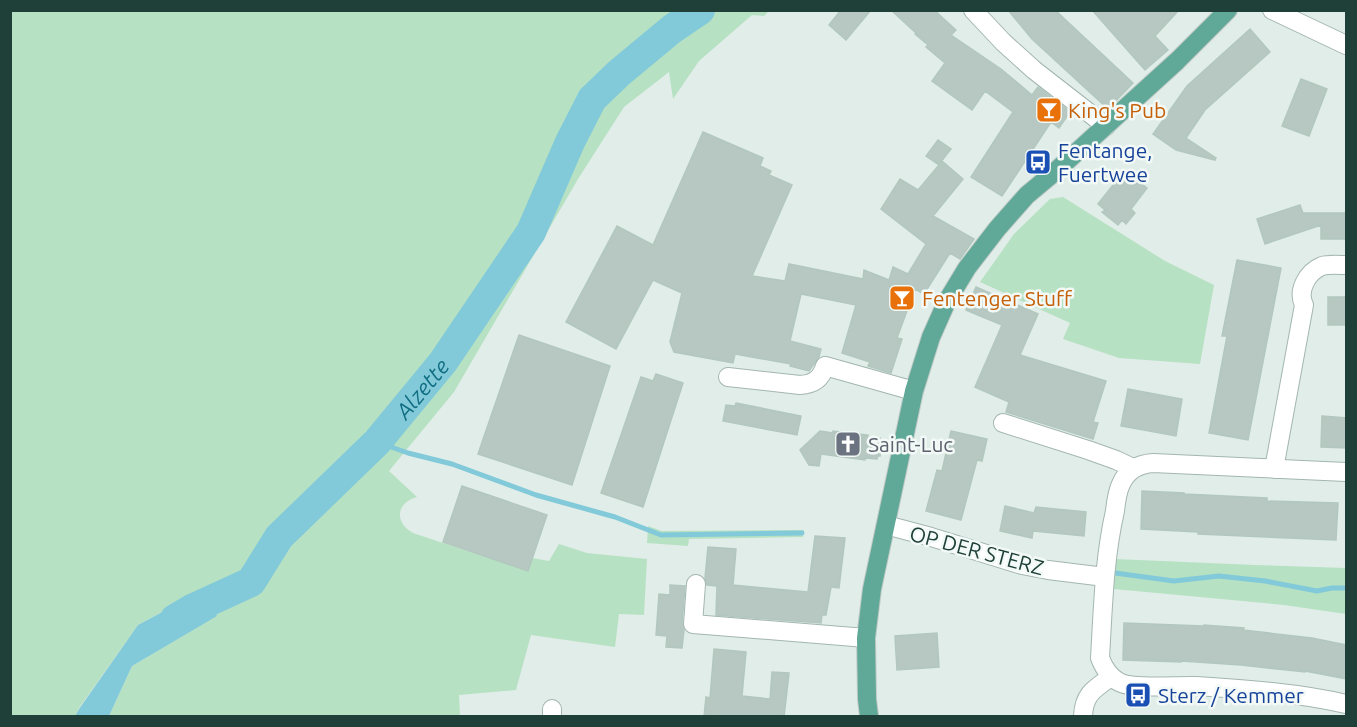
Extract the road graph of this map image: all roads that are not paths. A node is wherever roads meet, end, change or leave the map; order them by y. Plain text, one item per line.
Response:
1 (973, 10) edge
2 (1228, 10) edge
3 (1272, 10) edge
4 (1347, 45) edge
5 (1106, 126) junction
6 (1347, 265) edge
7 (728, 377) dead end
8 (914, 391) junction
9 (1003, 423) dead end
10 (1133, 468) junction
11 (1274, 469) junction
12 (1347, 472) edge
13 (886, 525) junction
14 (1104, 577) junction
15 (696, 584) dead end
16 (866, 638) junction
17 (1111, 677) junction
18 (1347, 704) edge
19 (869, 717) edge
20 (1083, 717) edge

1 - 5 street
2 - 5 main road
3 - 4 street
5 - 8 main road
6 - 11 street
7 - 8 street
8 - 13 main road
9 - 10 street
10 - 11 street
10 - 14 street
11 - 12 street
13 - 14 street, OP DER STERZ
13 - 16 main road
14 - 17 street
15 - 16 street
16 - 19 main road
17 - 18 street
17 - 20 street

